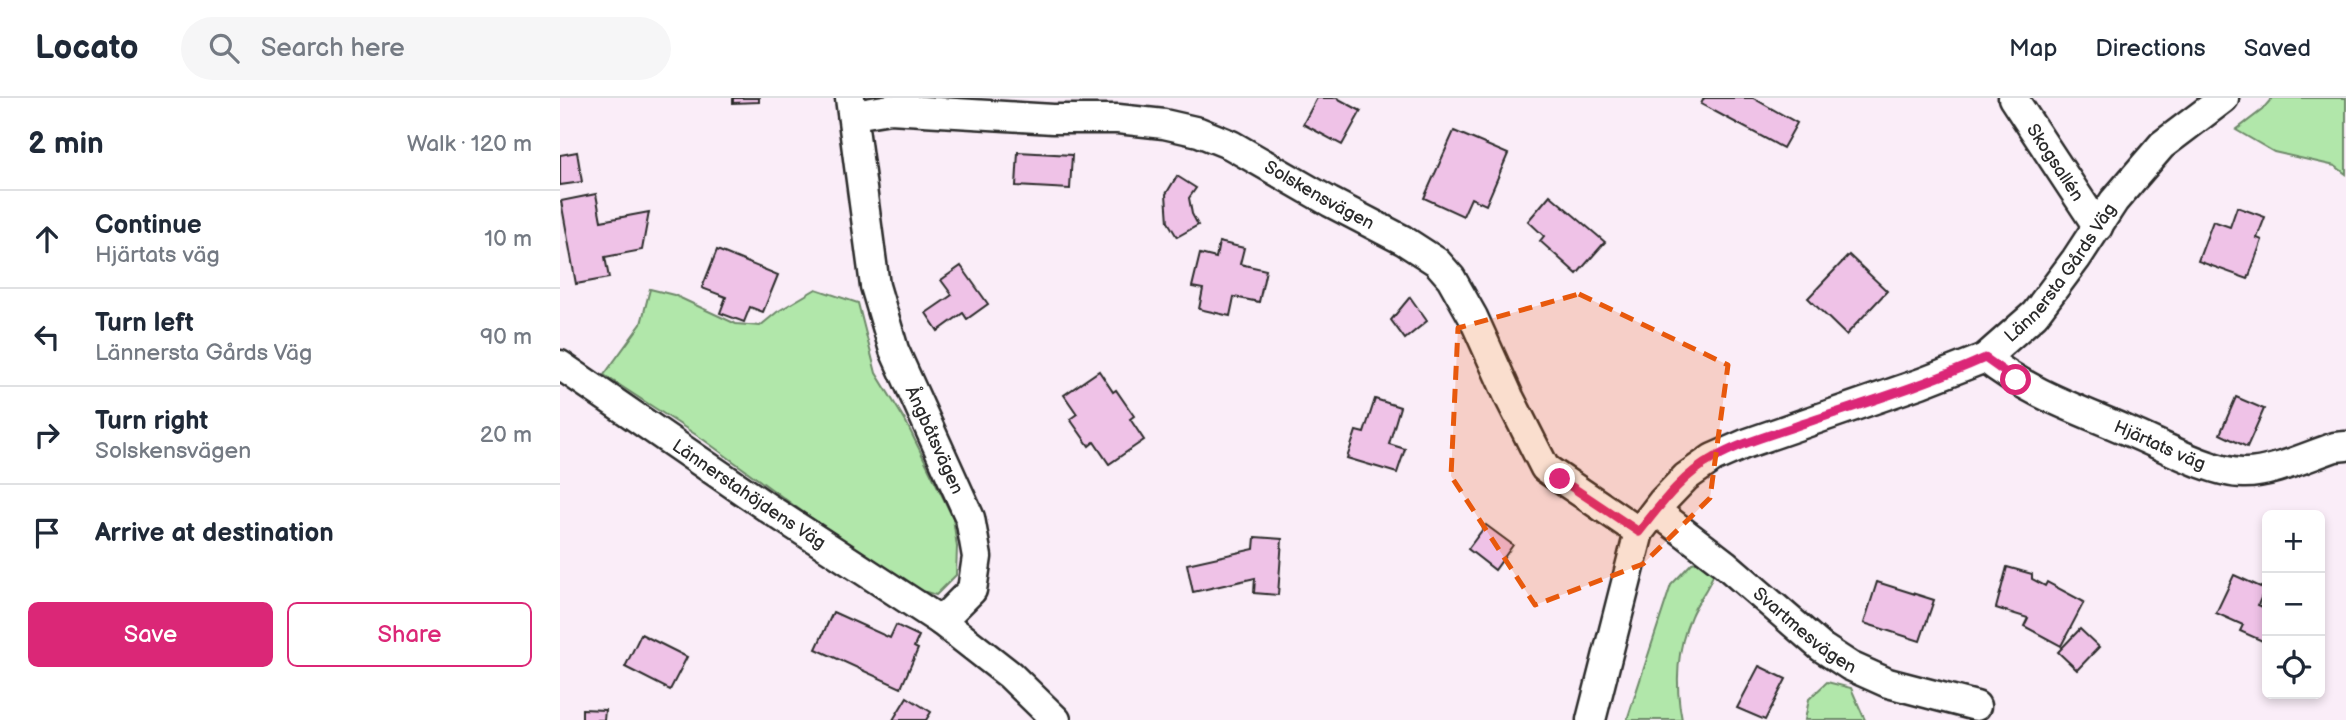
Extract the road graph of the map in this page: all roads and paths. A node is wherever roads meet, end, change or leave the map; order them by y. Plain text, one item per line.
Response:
1 (2012, 98) edge
2 (2224, 98) edge
3 (852, 107) edge
4 (2098, 227) junction
5 (1985, 358) junction
6 (560, 365) edge
7 (2346, 446) edge
8 (1647, 521) junction
9 (941, 621) junction
10 (1976, 706) dead end
11 (1056, 720) edge
12 (1591, 720) edge

1 - 4 street, Skogsallén
2 - 4 street, Lännersta Gårds Väg
3 - 8 street, Solskensvägen
3 - 9 street, Ångbåtsvägen
4 - 5 street, Lännersta Gårds Väg
5 - 7 street, Hjärtats väg
5 - 8 street, Lännersta Gårds Väg
6 - 9 street, Lännerstahöjdens Väg
8 - 10 street, Svartmesvägen
8 - 12 street, Lännersta Gårds Väg
9 - 11 street

